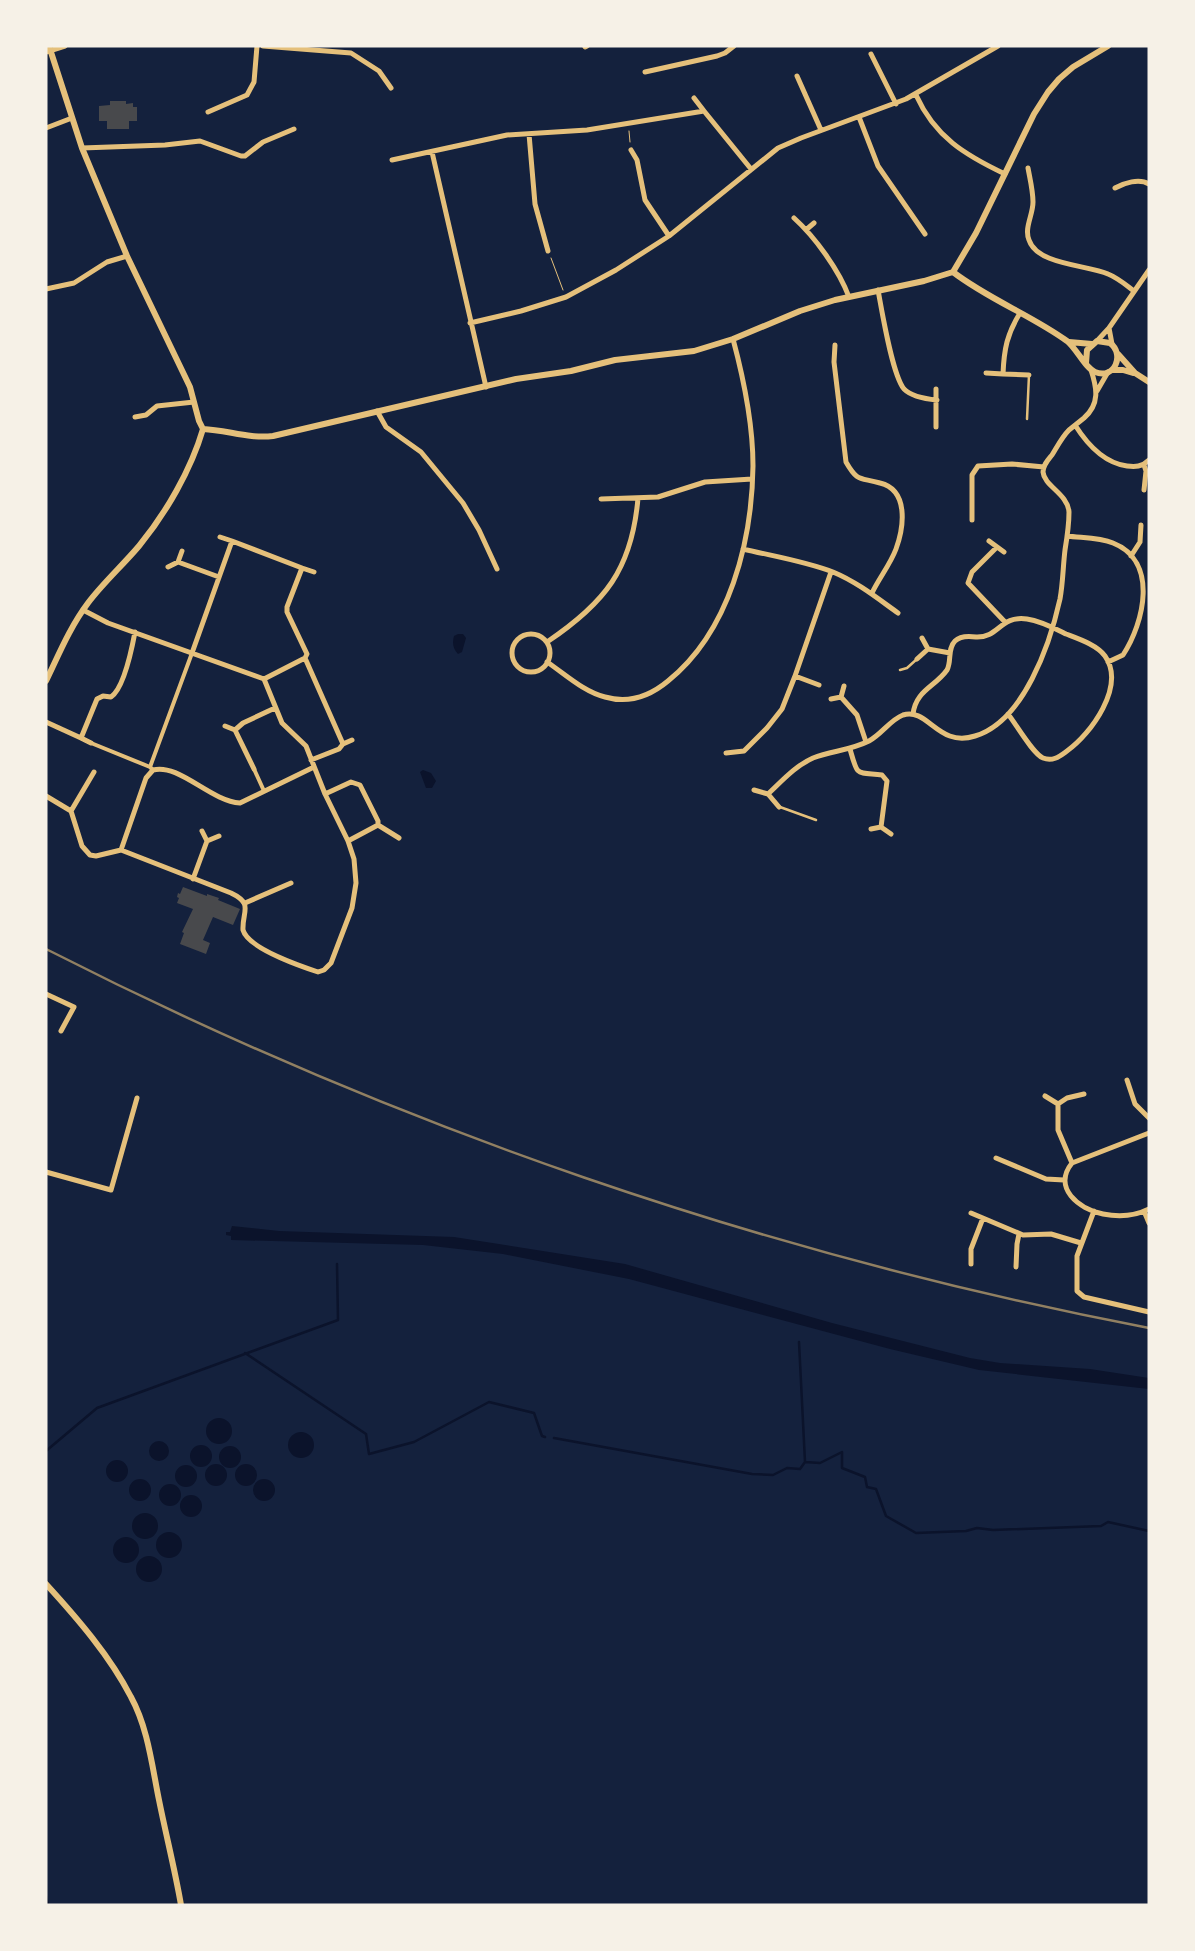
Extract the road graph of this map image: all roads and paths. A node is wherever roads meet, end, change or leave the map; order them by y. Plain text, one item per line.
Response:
1 (65, 46) edge
2 (257, 46) edge
3 (263, 46) edge
4 (734, 46) edge
5 (998, 46) edge
6 (1108, 46) edge
7 (48, 50) edge
8 (870, 54) dead end
9 (646, 72) dead end
10 (797, 76) dead end
11 (391, 88) dead end
12 (916, 94) junction
13 (694, 98) dead end
14 (896, 104) junction
15 (704, 111) junction
16 (208, 112) dead end
17 (859, 117) junction
18 (72, 118) junction
19 (628, 124) junction
20 (46, 128) edge
21 (294, 129) dead end
22 (821, 130) junction
23 (529, 134) junction
24 (82, 148) junction
25 (632, 150) joint
26 (432, 152) junction
27 (392, 160) dead end
28 (1028, 168) dead end
29 (751, 169) junction
30 (1005, 174) junction
31 (1149, 184) edge
32 (1115, 188) dead end
33 (794, 218) dead end
34 (814, 223) dead end
35 (807, 229) junction
36 (925, 234) dead end
37 (669, 236) junction
38 (548, 251) joint
39 (127, 256) junction
40 (1149, 270) edge
41 (952, 272) junction
42 (46, 289) edge
43 (878, 290) junction
44 (1134, 291) junction
45 (566, 297) junction
46 (849, 297) junction
47 (1020, 313) junction
48 (470, 323) junction
49 (1109, 328) junction
50 (734, 339) junction
51 (1069, 342) junction
52 (1094, 343) junction
53 (1112, 344) junction
54 (835, 346) dead end
55 (1118, 353) junction
56 (1086, 363) junction
57 (1091, 370) junction
58 (1110, 371) junction
59 (986, 373) dead end
60 (1003, 374) junction
61 (1135, 374) junction
62 (1029, 375) joint
63 (1149, 382) edge
64 (486, 387) junction
65 (936, 389) dead end
66 (1097, 391) junction
67 (937, 400) junction
68 (194, 402) junction
69 (377, 411) junction
70 (135, 417) dead end
71 (1027, 419) dead end
72 (1076, 425) junction
73 (936, 427) dead end
74 (203, 429) junction
75 (1146, 462) edge
76 (1044, 467) junction
77 (752, 479) junction
78 (1144, 490) dead end
79 (638, 498) junction
80 (601, 499) dead end
81 (972, 520) dead end
82 (1141, 525) dead end
83 (1067, 536) junction
84 (220, 537) dead end
85 (232, 541) junction
86 (989, 541) dead end
87 (996, 547) junction
88 (742, 549) junction
89 (182, 552) dead end
90 (1004, 552) dead end
91 (1131, 556) junction
92 (178, 562) junction
93 (168, 567) dead end
94 (302, 568) junction
95 (497, 569) dead end
96 (314, 572) dead end
97 (831, 572) junction
98 (219, 577) junction
99 (1146, 593) edge
100 (872, 594) junction
101 (83, 610) junction
102 (898, 614) dead end
103 (1005, 622) junction
104 (1052, 628) junction
105 (135, 632) junction
106 (922, 638) dead end
107 (547, 642) junction
108 (928, 649) junction
109 (950, 652) junction
110 (192, 653) junction
111 (305, 658) junction
112 (917, 659) joint
113 (547, 662) junction
114 (1108, 662) junction
115 (900, 670) dead end
116 (795, 676) junction
117 (264, 679) junction
118 (46, 681) edge
119 (819, 685) dead end
120 (844, 686) dead end
121 (841, 697) junction
122 (832, 699) dead end
123 (275, 708) junction
124 (913, 714) junction
125 (1008, 714) junction
126 (46, 722) edge
127 (225, 726) dead end
128 (236, 730) junction
129 (81, 738) junction
130 (352, 740) dead end
131 (866, 742) junction
132 (91, 743) joint
133 (343, 744) junction
134 (850, 749) junction
135 (726, 753) dead end
136 (311, 760) junction
137 (314, 767) junction
138 (151, 769) junction
139 (254, 769) joint
140 (94, 772) dead end
141 (754, 790) dead end
142 (264, 791) junction
143 (326, 794) junction
144 (768, 794) junction
145 (46, 796) edge
146 (779, 807) joint
147 (71, 811) junction
148 (816, 820) dead end
149 (378, 825) junction
150 (881, 827) junction
151 (871, 829) dead end
152 (202, 830) dead end
153 (891, 834) dead end
154 (219, 836) dead end
155 (400, 838) dead end
156 (207, 841) junction
157 (348, 841) junction
158 (121, 850) junction
159 (193, 879) junction
160 (291, 883) dead end
161 (245, 904) junction
162 (46, 994) edge
163 (61, 1031) dead end
164 (1127, 1080) dead end
165 (1084, 1094) dead end
166 (1046, 1096) dead end
167 (137, 1098) dead end
168 (1058, 1104) junction
169 (1149, 1118) edge
170 (1149, 1133) edge
171 (996, 1158) dead end
172 (1072, 1163) junction
173 (46, 1172) edge
174 (1064, 1180) junction
175 (1147, 1210) edge
176 (1094, 1211) junction
177 (971, 1213) dead end
178 (983, 1218) junction
179 (1149, 1224) edge
180 (1019, 1234) junction
181 (1081, 1243) junction
182 (971, 1264) dead end
183 (1016, 1267) dead end
184 (1149, 1312) edge
185 (46, 1584) edge
186 (180, 1905) edge

1 - 7 street
2 - 16 street
3 - 11 street
4 - 9 street
5 - 12 street
6 - 30 street
7 - 18 street
8 - 14 street
10 - 22 street
12 - 14 street
12 - 30 street
13 - 15 street
14 - 17 street
15 - 19 street
15 - 29 street
17 - 22 street
17 - 36 street
18 - 20 street
18 - 24 street
19 - 23 street
19 - 25 path
21 - 24 street
22 - 29 street
23 - 26 street
23 - 38 street
24 - 39 street
25 - 37 street
26 - 27 street
26 - 48 street
28 - 44 street
29 - 37 street
30 - 41 street
31 - 32 street
33 - 35 street
34 - 35 street
35 - 46 street
37 - 45 street
38 - 45 path
39 - 42 street
39 - 68 street
40 - 44 street
41 - 43 street
41 - 47 street
43 - 46 street
43 - 67 street
44 - 49 street
45 - 48 street
46 - 50 street
47 - 51 street
47 - 60 street
48 - 64 street
49 - 52 street
49 - 53 street
50 - 64 street
50 - 77 street
51 - 52 street
51 - 56 street
52 - 53 street
52 - 56 street
53 - 55 street
54 - 100 street
55 - 58 street
55 - 61 street
56 - 57 street
57 - 58 street
57 - 66 street
58 - 61 street
58 - 66 street
59 - 60 street
60 - 62 street
61 - 63 street
62 - 71 lane
64 - 69 street
65 - 67 street
66 - 72 street
67 - 73 street
68 - 70 street
68 - 74 street
69 - 74 street
69 - 95 street
72 - 75 street
72 - 76 street
74 - 101 street
75 - 78 street
76 - 81 street
76 - 83 street
77 - 79 street
77 - 88 street
79 - 80 street
79 - 107 street
82 - 91 street
83 - 91 street
83 - 104 street
84 - 85 street
85 - 94 street
85 - 98 street
86 - 87 street
87 - 90 street
87 - 103 street
88 - 97 street
88 - 113 street
89 - 92 street
91 - 99 street
92 - 93 street
92 - 98 street
94 - 96 street
94 - 111 street
97 - 100 street
97 - 116 street
98 - 110 street
99 - 114 street
100 - 102 street
101 - 105 street
101 - 118 street
103 - 104 street
103 - 109 street
104 - 114 street
104 - 125 street
105 - 110 street
105 - 129 street
106 - 108 street
107 - 113 street
107 - 113 street
108 - 109 street
108 - 112 street
109 - 124 street
110 - 117 street
110 - 138 street
111 - 117 street
111 - 133 street
112 - 115 lane
114 - 125 street
116 - 119 street
116 - 135 street
117 - 123 street
120 - 121 street
121 - 122 street
121 - 131 street
123 - 128 street
123 - 136 street
124 - 125 street
124 - 131 street
126 - 129 street
127 - 128 street
128 - 139 street
129 - 132 street
130 - 133 street
131 - 134 street
132 - 138 street
133 - 136 street
134 - 144 street
134 - 150 street
136 - 137 street
137 - 142 street
137 - 143 street
138 - 142 street
138 - 158 street
139 - 142 street
140 - 147 street
141 - 144 street
143 - 149 street
143 - 157 street
144 - 146 street
145 - 147 street
146 - 148 lane
147 - 158 street
149 - 155 street
149 - 157 street
150 - 151 street
150 - 153 street
152 - 156 street
154 - 156 street
156 - 159 street
157 - 161 street
158 - 159 street
159 - 161 street
160 - 161 street
162 - 163 street
164 - 169 street
165 - 168 street
166 - 168 street
167 - 173 street
168 - 172 street
170 - 172 street
171 - 174 street
172 - 174 street
174 - 176 street
175 - 176 street
175 - 179 street
176 - 181 street
177 - 178 street
178 - 180 street
178 - 182 street
180 - 181 street
180 - 183 street
181 - 184 street
185 - 186 street

